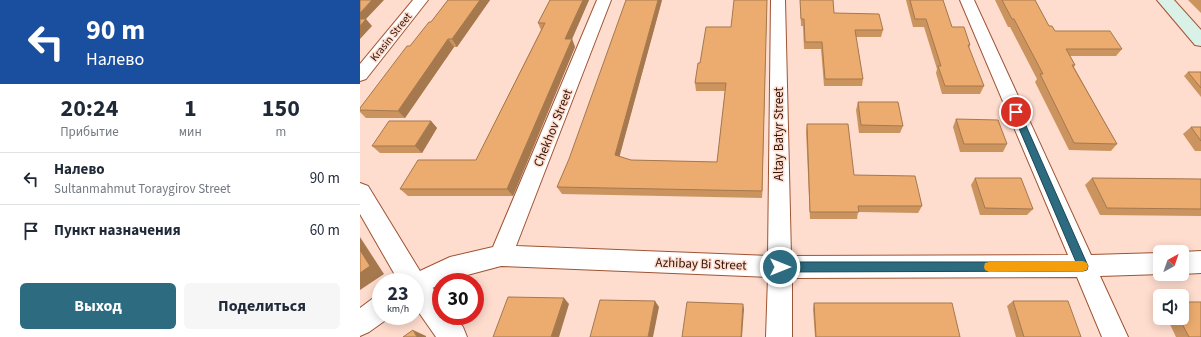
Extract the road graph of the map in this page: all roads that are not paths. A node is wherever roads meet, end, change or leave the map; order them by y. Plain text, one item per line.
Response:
1 (422, 0) edge
2 (604, 0) edge
3 (778, 0) edge
4 (967, 0) edge
5 (1165, 0) edge
6 (1201, 41) edge
7 (360, 75) edge
8 (360, 193) edge
9 (501, 256) junction
10 (1201, 262) edge
11 (1189, 263) edge
12 (1153, 264) edge
13 (1083, 266) junction
14 (780, 267) junction
15 (408, 273) edge
16 (424, 281) edge
17 (424, 297) edge
18 (372, 314) edge
19 (360, 323) edge
20 (453, 337) edge
21 (779, 337) edge
22 (1115, 337) edge

1 - 7 street, Krasin Street
2 - 9 street, Chekhov Street
3 - 14 street, Altay Batyr Street
4 - 13 street
5 - 6 main road
8 - 15 street
9 - 14 street, Azhibay Bi Street
9 - 16 street, Azhibay Bi Street
10 - 11 street
12 - 13 street, Azhibay Bi Street
13 - 14 street, Azhibay Bi Street
13 - 22 street
14 - 21 street, Altay Batyr Street
17 - 20 street
18 - 19 street

